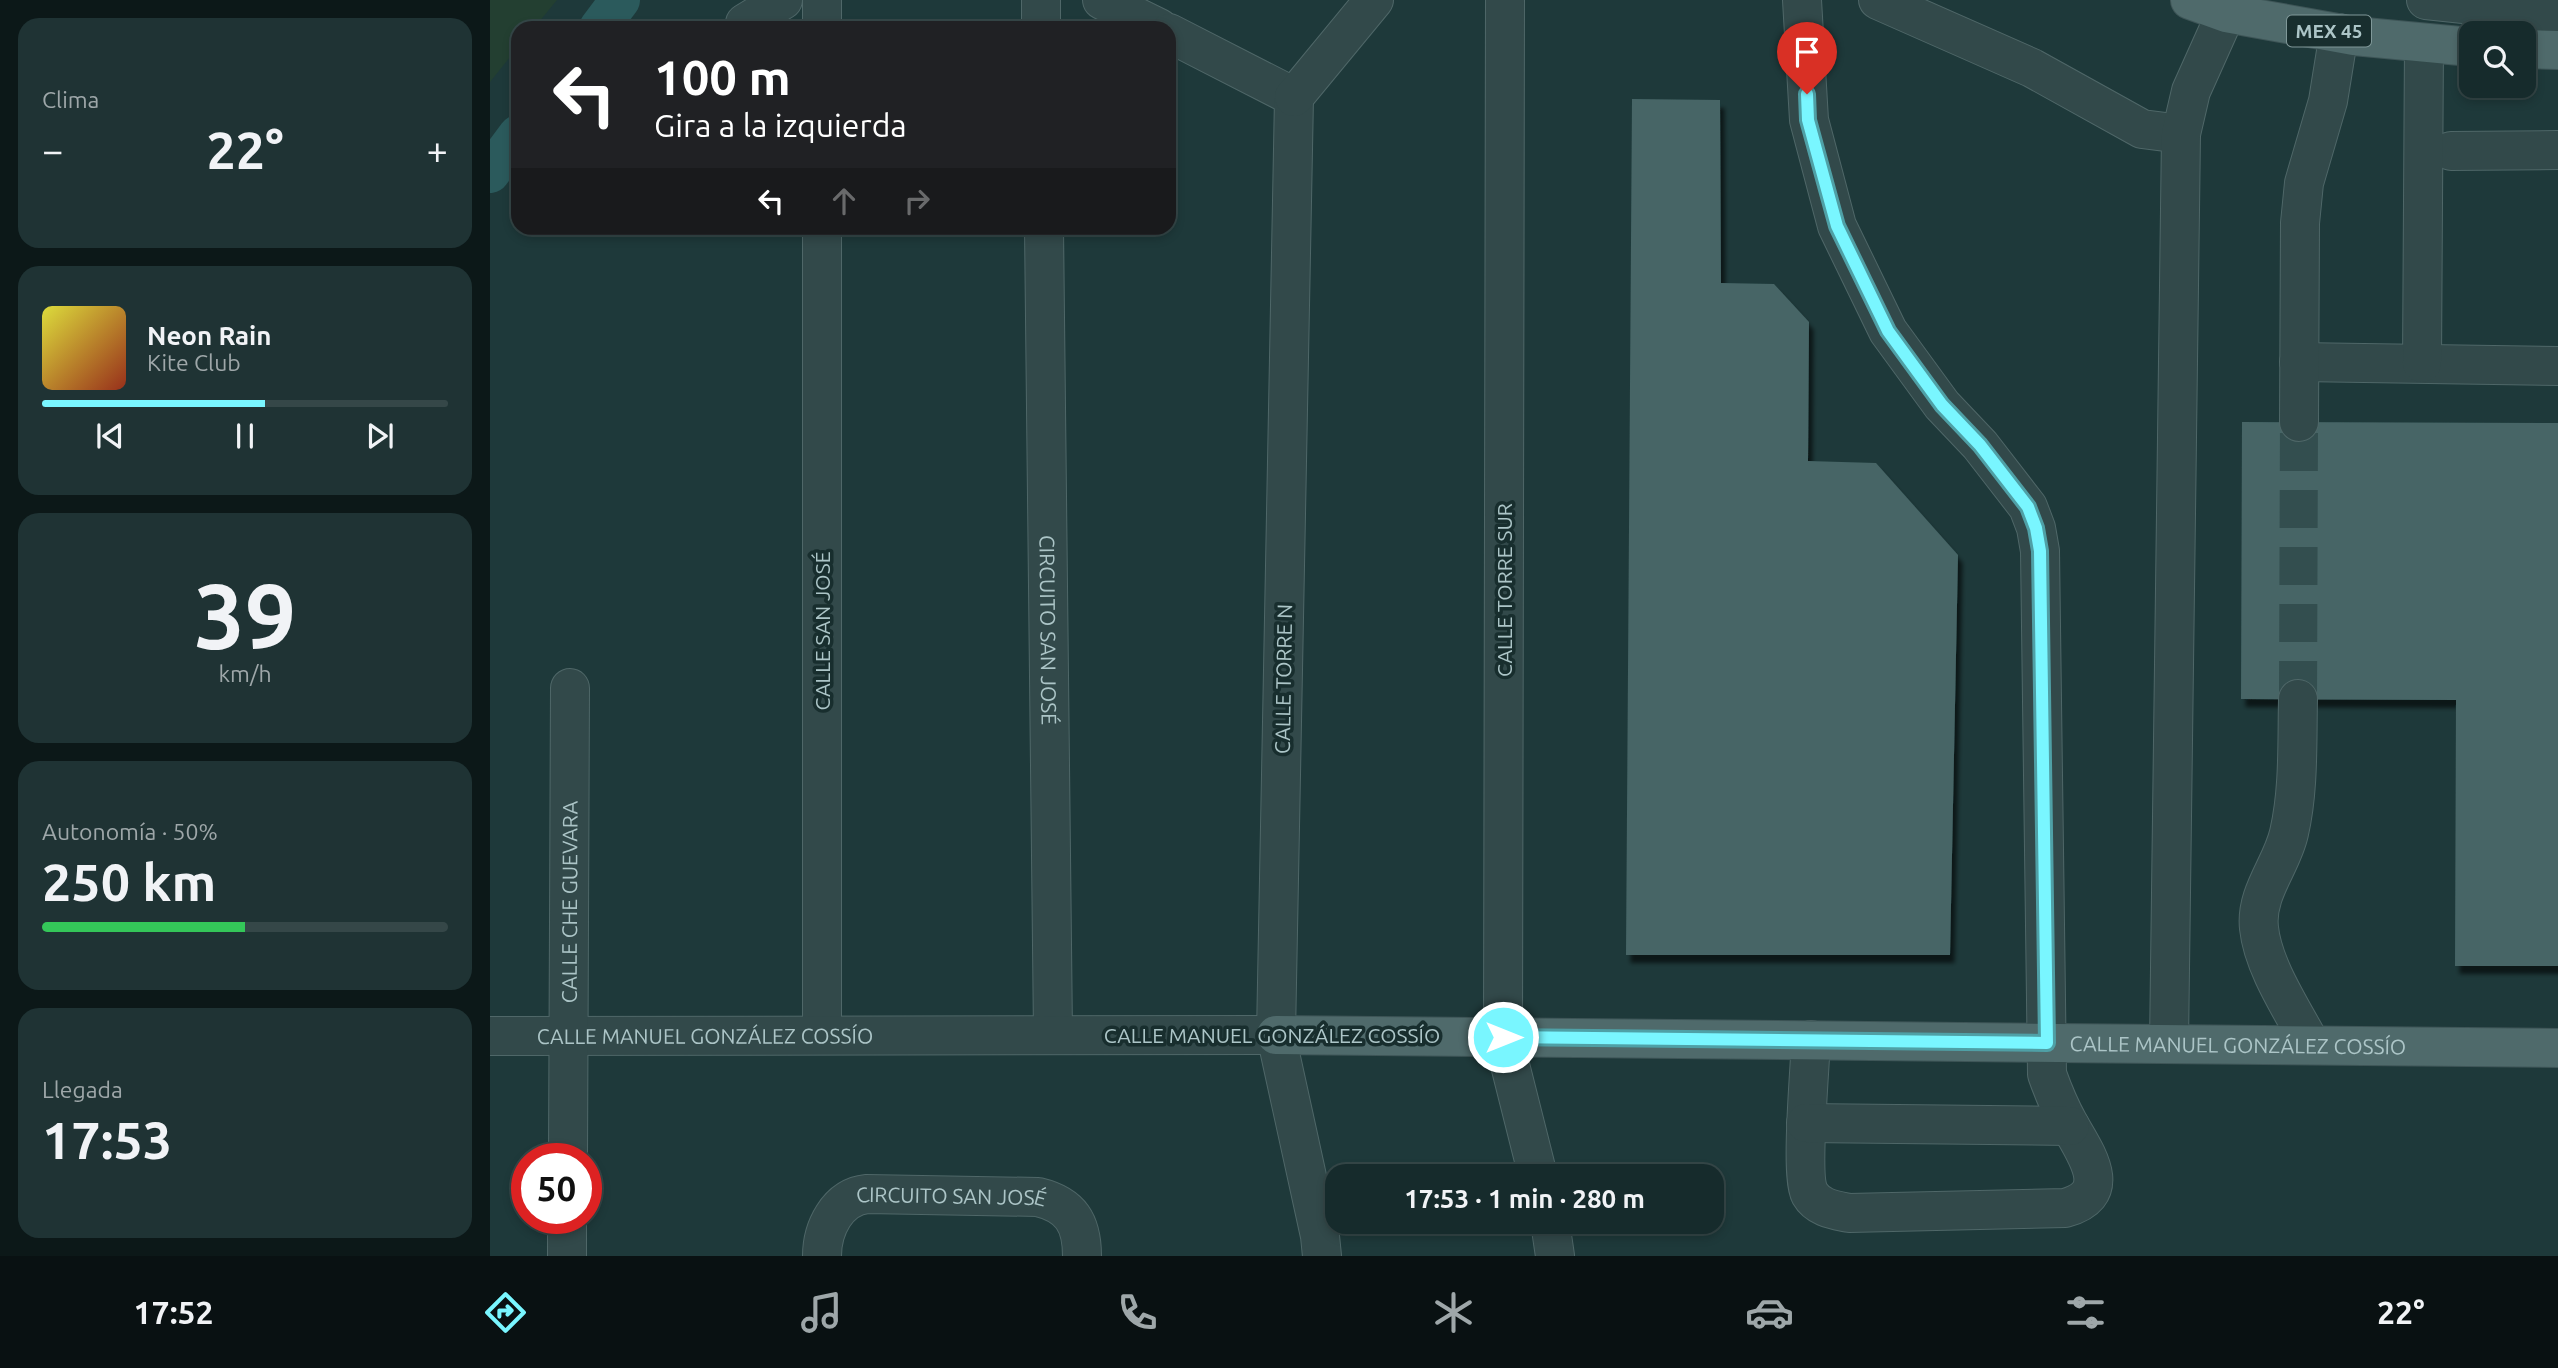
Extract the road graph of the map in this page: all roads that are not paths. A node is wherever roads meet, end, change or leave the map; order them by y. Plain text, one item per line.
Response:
1 (783, 0) edge
2 (822, 0) edge
3 (1041, 0) edge
4 (1101, 0) edge
5 (1374, 0) edge
6 (1505, 0) edge
7 (1802, 0) edge
8 (1878, 0) edge
9 (2190, 0) edge
10 (2427, 0) edge
11 (2226, 13) junction
12 (2558, 14) edge
13 (749, 21) edge
14 (822, 21) edge
15 (1041, 21) edge
16 (1144, 21) edge
17 (2339, 33) junction
18 (1176, 37) edge
19 (2424, 43) junction
20 (2459, 46) edge
21 (2536, 49) edge
22 (2558, 50) edge
23 (1294, 97) junction
24 (2181, 134) junction
25 (2451, 150) dead end
26 (2558, 150) edge
27 (822, 235) edge
28 (1044, 235) edge
29 (2299, 362) junction
30 (2422, 363) junction
31 (2558, 366) edge
32 (2299, 422) tunnel mouth
33 (570, 688) dead end
34 (2298, 699) tunnel mouth
35 (822, 1034) junction
36 (1053, 1034) junction
37 (490, 1035) edge
38 (569, 1035) junction
39 (1276, 1035) junction
40 (1503, 1037) junction
41 (1811, 1040) junction
42 (2047, 1043) junction
43 (2169, 1044) junction
44 (2311, 1045) junction
45 (2558, 1048) edge
46 (1807, 1122) junction
47 (2070, 1126) junction
48 (568, 1143) edge
49 (1535, 1164) edge
50 (567, 1234) edge
51 (1552, 1234) edge
52 (567, 1256) edge
53 (822, 1256) edge
54 (1082, 1256) edge
55 (1322, 1256) edge
56 (1555, 1256) edge

1 - 13 street
2 - 14 street
3 - 15 street
4 - 16 street
5 - 23 street
6 - 40 street, CALLE TORRE SUR
7 - 42 street
8 - 24 street
9 - 11 main road, MEX 45
10 - 12 street
11 - 17 main road, MEX 45
11 - 24 street
17 - 19 main road, MEX 45
17 - 29 street
18 - 23 street
19 - 20 main road, MEX 45
19 - 30 street
21 - 22 main road
23 - 39 street, CALLE TORRE N
24 - 43 street
25 - 26 street
27 - 35 street, CALLE SAN JOSÉ
28 - 36 street, CIRCUITO SAN JOSÉ
29 - 30 street
29 - 32 street
30 - 31 street
33 - 38 street, CALLE CHE GUEVARA
34 - 44 street
35 - 36 street, CALLE MANUEL GONZÁLEZ COSSÍO
35 - 38 street, CALLE MANUEL GONZÁLEZ COSSÍO
36 - 39 street, CALLE MANUEL GONZÁLEZ COSSÍO
37 - 38 street, CALLE MANUEL GONZÁLEZ COSSÍO
38 - 48 street, CALLE CHE GUEVARA
39 - 40 main road, CALLE MANUEL GONZÁLEZ COSSÍO
39 - 55 street, CALLE TORRE N
40 - 41 main road, CALLE MANUEL GONZÁLEZ COSSÍO
40 - 49 street, CALLE TORRE SUR
41 - 42 main road, CALLE MANUEL GONZÁLEZ COSSÍO
41 - 46 street
42 - 43 main road, CALLE MANUEL GONZÁLEZ COSSÍO
42 - 47 street
43 - 44 main road, CALLE MANUEL GONZÁLEZ COSSÍO
44 - 45 main road, CALLE MANUEL GONZÁLEZ COSSÍO
46 - 47 street
46 - 47 street
50 - 52 street
51 - 56 street
53 - 54 street, CIRCUITO SAN JOSÉ

